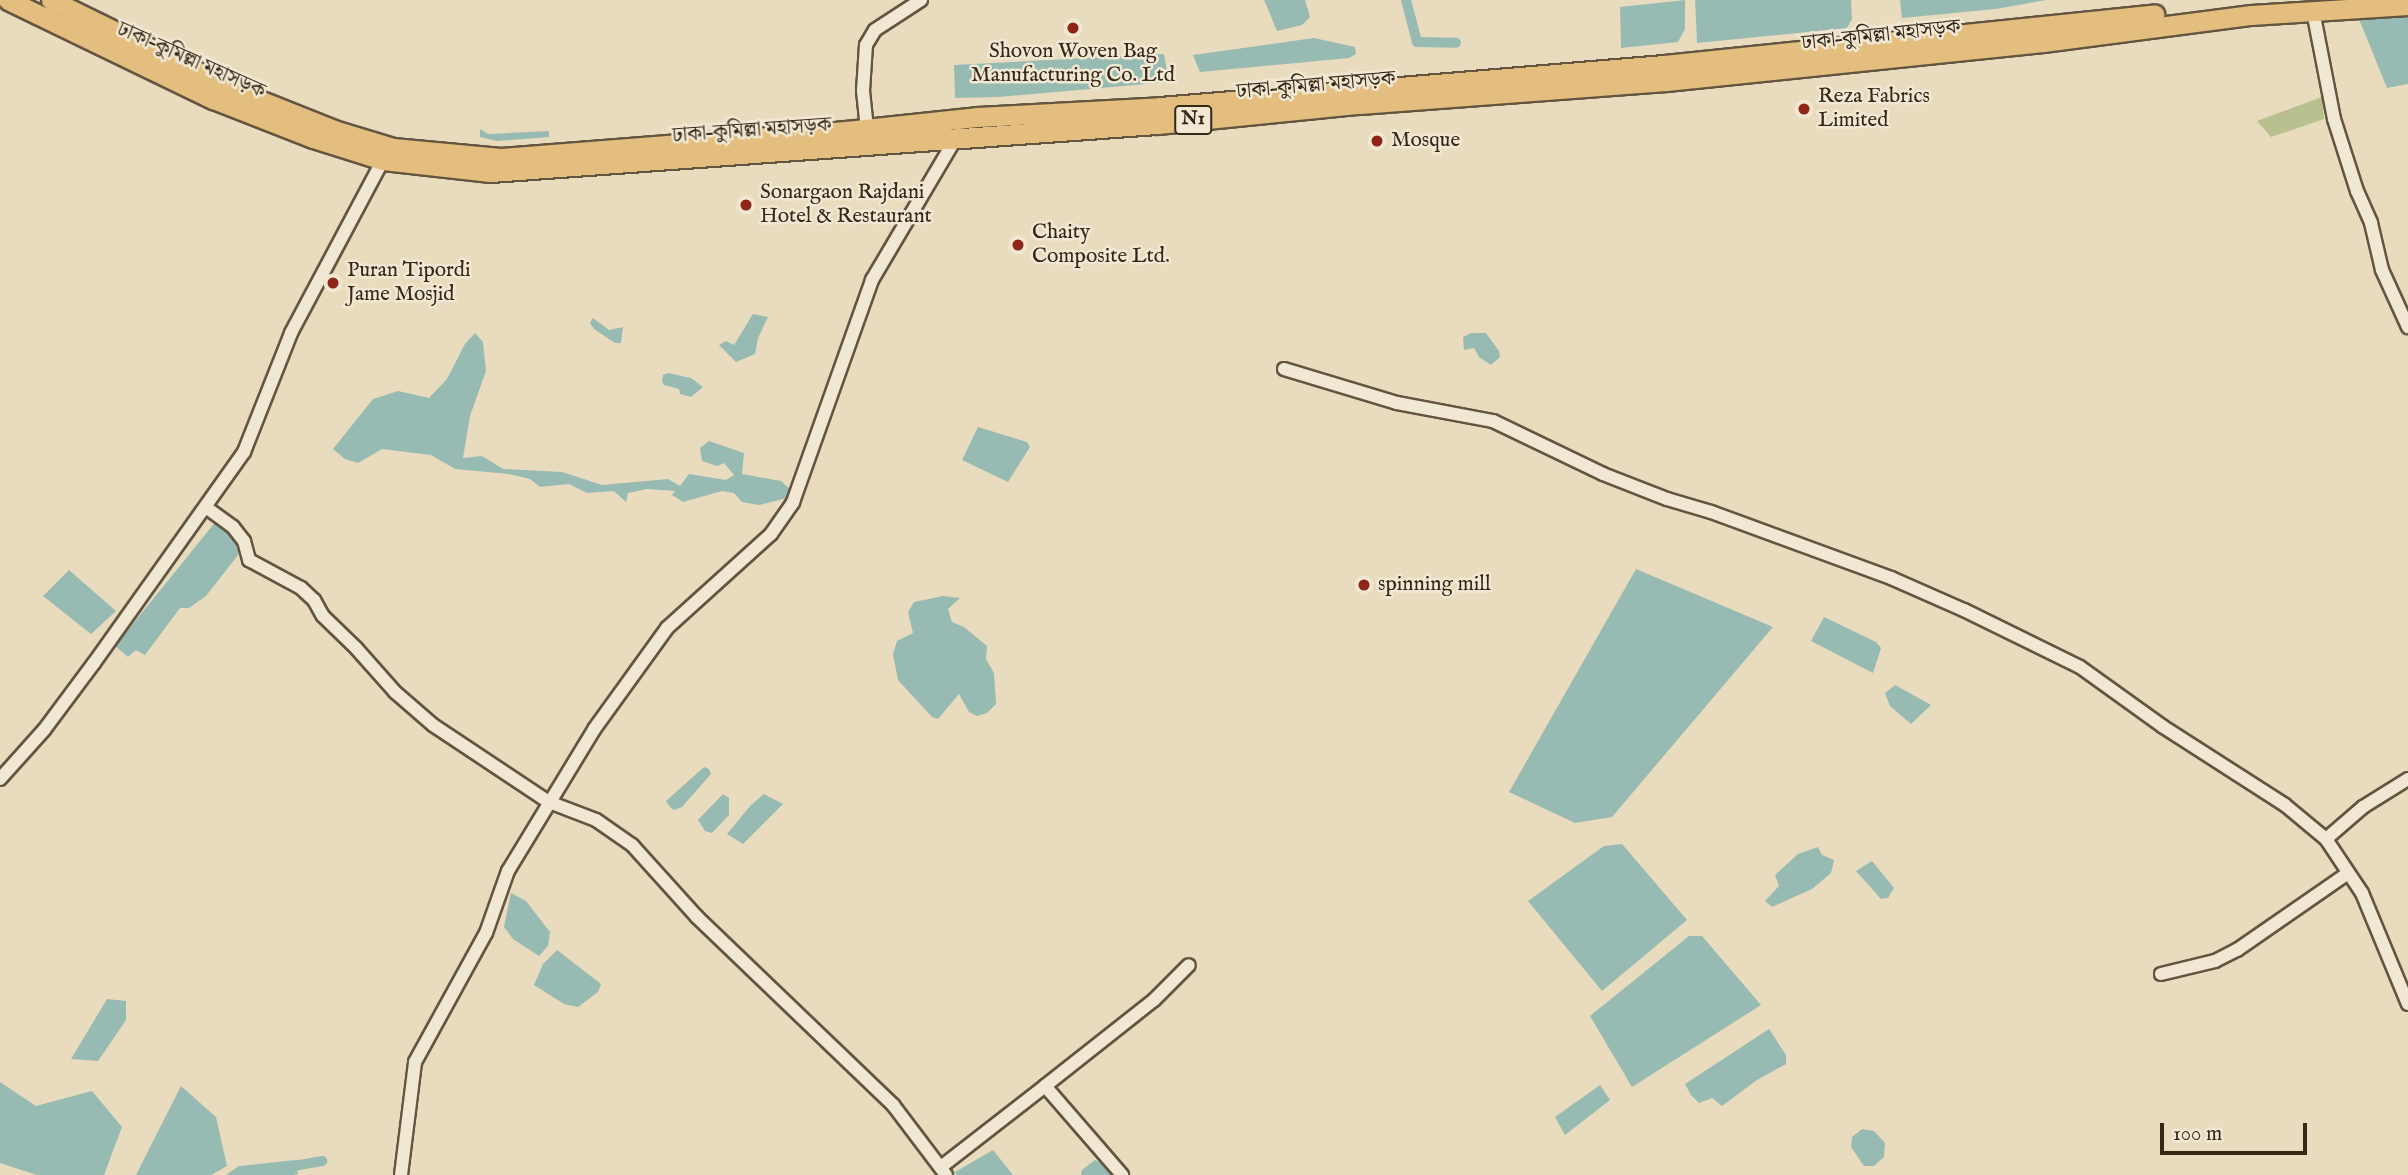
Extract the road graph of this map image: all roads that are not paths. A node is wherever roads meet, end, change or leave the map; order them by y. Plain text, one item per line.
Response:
1 (8, 0) edge
2 (51, 0) edge
3 (921, 0) edge
4 (2277, 0) edge
5 (2408, 5) edge
6 (2313, 10) junction
7 (867, 129) junction
8 (956, 138) junction
9 (389, 156) junction
10 (2408, 327) edge
11 (1284, 369) dead end
12 (207, 508) junction
13 (0, 779) edge
14 (2408, 779) edge
15 (549, 802) junction
16 (2326, 839) junction
17 (2348, 873) junction
18 (1189, 965) dead end
19 (2161, 974) dead end
20 (2408, 1004) edge
21 (1045, 1086) junction
22 (943, 1171) edge
23 (404, 1174) edge
24 (1122, 1175) edge

1 - 9 highway, ঢাকা–কুমিল্লা মহাসড়ক / N1
2 - 9 highway, ঢাকা–কুমিল্লা মহাসড়ক / N1
3 - 7 street
4 - 7 highway, ঢাকা–কুমিল্লা মহাসড়ক / N1
5 - 6 highway, ঢাকা–কুমিল্লা মহাসড়ক / N1
6 - 8 highway, ঢাকা–কুমিল্লা মহাসড়ক / N1
6 - 10 street
7 - 9 highway, ঢাকা–কুমিল্লা মহাসড়ক / N1
8 - 9 highway, ঢাকা–কুমিল্লা মহাসড়ক / N1
8 - 15 street
9 - 12 street
11 - 16 street
12 - 13 street
12 - 15 street
14 - 16 street
15 - 22 street
15 - 23 street
16 - 17 street
17 - 19 street
17 - 20 street
18 - 21 street
21 - 22 street
21 - 24 street

